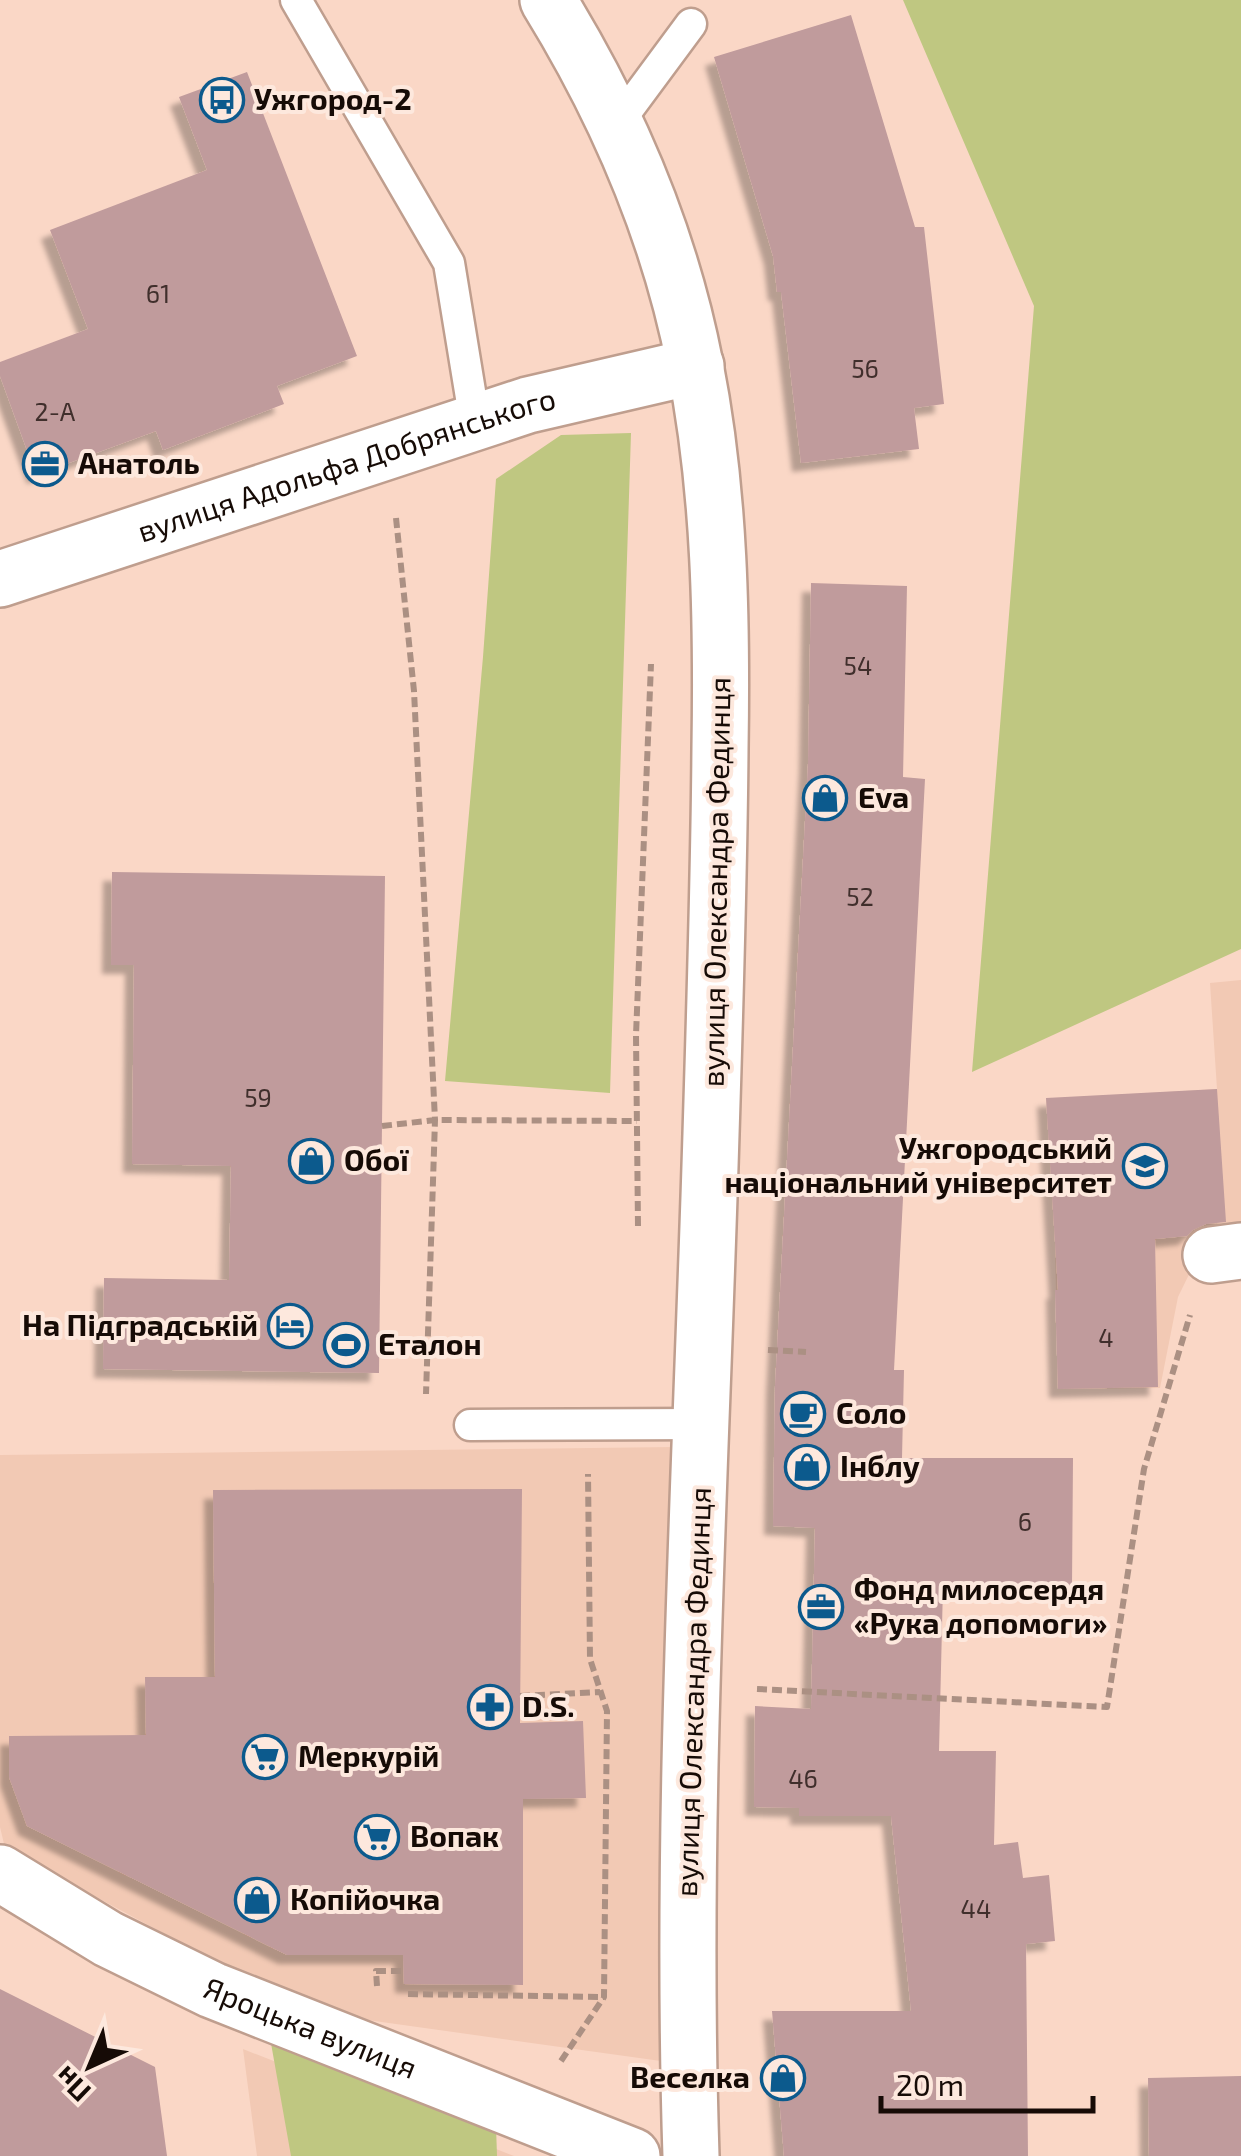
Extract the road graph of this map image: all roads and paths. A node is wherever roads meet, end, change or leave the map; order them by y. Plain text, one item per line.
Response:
1 (296, 0) edge
2 (548, 0) edge
3 (691, 24) dead end
4 (617, 124) junction
5 (696, 366) junction
6 (475, 422) junction
7 (389, 451) junction
8 (0, 579) edge
9 (651, 647) dead end
10 (435, 1120) junction
11 (637, 1121) junction
12 (382, 1126) dead end
13 (638, 1234) dead end
14 (1226, 1253) edge
15 (778, 1350) dead end
16 (806, 1352) dead end
17 (425, 1406) dead end
18 (703, 1424) junction
19 (470, 1425) dead end
20 (586, 1425) junction
21 (745, 1688) dead end
22 (600, 1692) junction
23 (520, 1696) dead end
24 (0, 1873) edge
25 (403, 1971) dead end
26 (378, 1994) dead end
27 (397, 1994) dead end
28 (604, 1997) junction
29 (525, 2115) junction
30 (632, 2156) edge
31 (691, 2156) edge

1 - 6 lane
2 - 4 street, вулиця Олександра Фединця
3 - 4 lane
4 - 5 street, вулиця Олександра Фединця
5 - 6 street, вулиця Адольфа Добрянського
5 - 18 street, вулиця Олександра Фединця
6 - 7 street, вулиця Адольфа Добрянського
7 - 8 street, вулиця Адольфа Добрянського
7 - 10 path
9 - 11 path
10 - 11 path
10 - 12 path
10 - 17 path
11 - 13 path
14 - 21 path
15 - 16 path
18 - 20 lane
18 - 31 street, вулиця Олександра Фединця
19 - 20 lane
20 - 22 path
22 - 23 path
22 - 28 path
24 - 29 street, Яроцька вулиця
25 - 26 path
27 - 28 path
28 - 29 path
29 - 30 street, Яроцька вулиця

